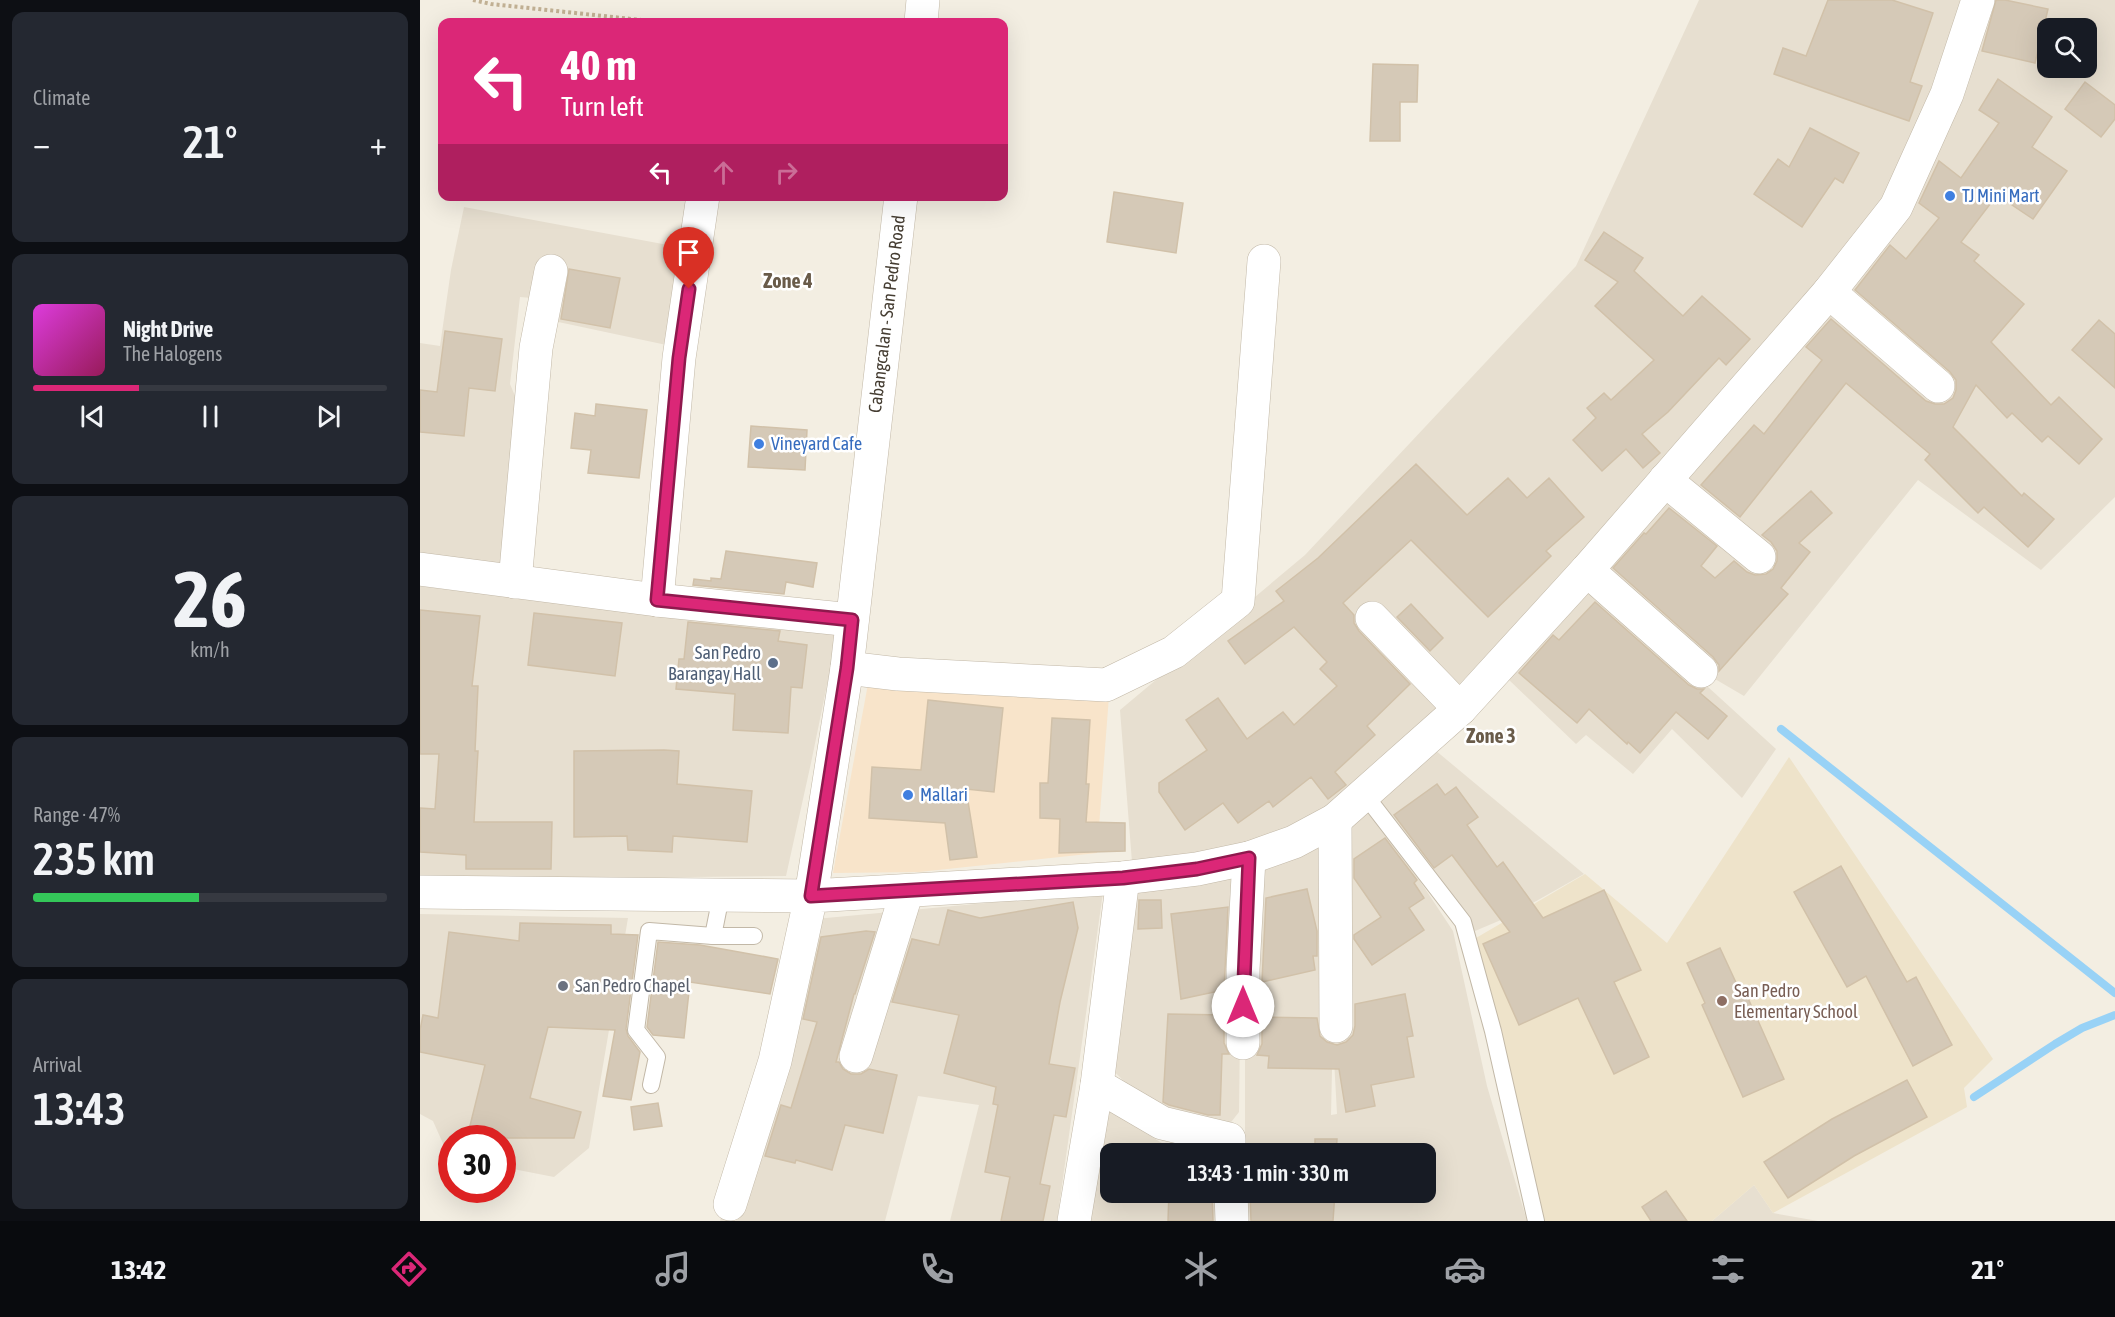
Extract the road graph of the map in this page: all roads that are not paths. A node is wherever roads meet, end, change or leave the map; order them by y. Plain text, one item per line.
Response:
1 (923, 0) edge
2 (1978, 0) edge
3 (921, 18) edge
4 (702, 201) edge
5 (899, 201) edge
6 (1264, 261) dead end
7 (551, 271) dead end
8 (1829, 292) junction
9 (1938, 386) dead end
10 (1665, 480) junction
11 (1759, 557) dead end
12 (420, 568) edge
13 (1587, 570) junction
14 (515, 582) junction
15 (657, 600) junction
16 (1372, 618) dead end
17 (852, 620) junction
18 (847, 668) junction
19 (1701, 671) dead end
20 (1460, 709) junction
21 (1365, 795) junction
22 (1335, 820) junction
23 (1249, 858) junction
24 (1123, 878) junction
25 (907, 891) junction
26 (420, 892) edge
27 (721, 896) junction
28 (811, 896) junction
29 (713, 936) junction
30 (754, 936) dead end
31 (1336, 1026) dead end
32 (1243, 1043) dead end
33 (856, 1056) dead end
34 (651, 1085) dead end
35 (1097, 1085) junction
36 (1229, 1143) edge
37 (1231, 1203) edge
38 (730, 1204) dead end
39 (1074, 1221) edge
40 (1232, 1221) edge
41 (1536, 1221) edge

1 - 3 street
2 - 8 street
4 - 15 street
5 - 17 street, Cabangcalan - San Pedro Road
6 - 18 street
7 - 14 street
8 - 9 street
8 - 10 street
10 - 11 street
10 - 13 street
12 - 14 street
13 - 19 street
13 - 20 street
14 - 15 street
15 - 17 street
16 - 20 street
17 - 18 street, Cabangcalan - San Pedro Road
18 - 28 street, Cabangcalan - San Pedro Road
20 - 21 street
21 - 22 street
21 - 41 lane
22 - 23 street
22 - 31 street
23 - 24 street
23 - 32 street
24 - 25 street
24 - 35 street
25 - 28 street
25 - 33 street
26 - 27 street
27 - 28 street
27 - 29 lane
28 - 38 street, Cabangcalan - San Pedro Road
29 - 30 lane
29 - 34 lane
35 - 36 street
35 - 39 street
37 - 40 street

